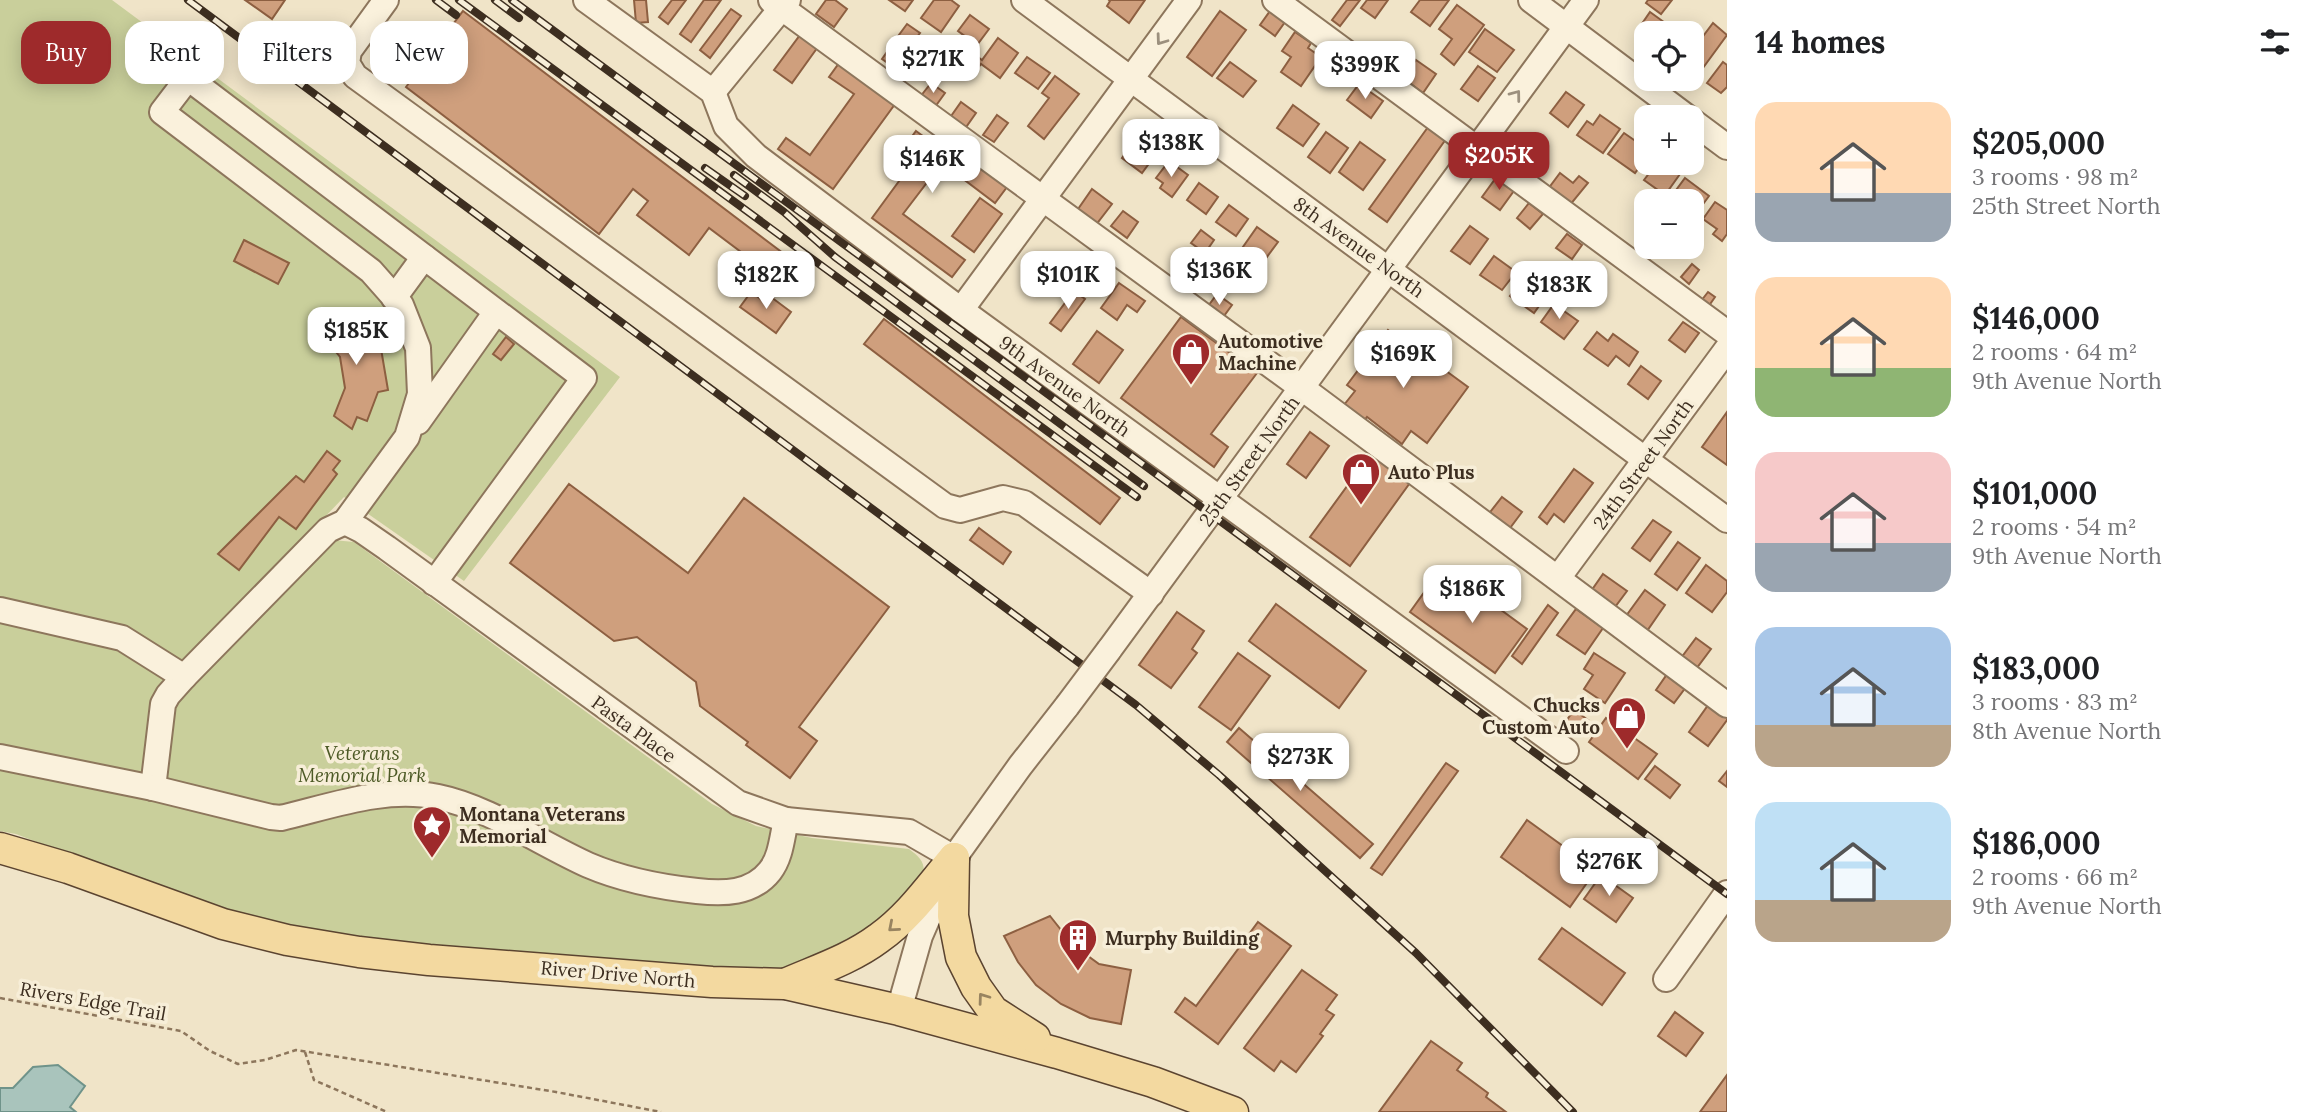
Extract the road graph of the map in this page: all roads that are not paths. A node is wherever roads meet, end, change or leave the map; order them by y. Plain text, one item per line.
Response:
1 (386, 0) edge
2 (586, 0) edge
3 (1024, 0) edge
4 (1189, 0) edge
5 (1275, 0) edge
6 (1531, 0) edge
7 (1587, 0) edge
8 (780, 3) edge
9 (1567, 27) junction
10 (1132, 80) junction
11 (713, 92) junction
12 (1671, 105) edge
13 (1704, 130) edge
14 (1727, 147) edge
15 (1476, 149) junction
16 (1045, 199) junction
17 (424, 257) junction
18 (1389, 269) junction
19 (394, 298) junction
20 (961, 310) junction
21 (496, 312) junction
22 (1727, 334) edge
23 (1727, 349) edge
24 (1302, 388) junction
25 (407, 438) junction
26 (1646, 460) junction
27 (1221, 499) junction
28 (1727, 520) edge
29 (345, 522) junction
30 (1558, 578) junction
31 (434, 583) junction
32 (1151, 594) junction
33 (0, 610) edge
34 (184, 677) junction
35 (1727, 705) edge
36 (1566, 751) dead end
37 (0, 757) edge
38 (153, 788) junction
39 (786, 820) junction
40 (0, 848) edge
41 (954, 858) junction
42 (1727, 893) edge
43 (1666, 979) dead end
44 (785, 984) junction
45 (899, 1010) junction
46 (1057, 1053) junction
47 (1233, 1112) edge

1 - 32 street
2 - 11 street
3 - 10 street, 8th Avenue North
4 -> 10 street
5 - 15 street
6 - 9 street
7 - 9 street, 25th Street North
8 - 11 street
8 - 16 street
9 - 12 street
15 -> 9 street, 25th Street North
10 - 16 street
10 - 18 street, 8th Avenue North
11 - 20 street, 9th Avenue North
13 - 14 street
15 - 18 street, 25th Street North
15 - 22 street
16 - 20 street
16 - 24 street
17 - 19 street
17 - 19 street
17 - 21 street
18 - 24 street, 25th Street North
18 - 26 street, 8th Avenue North
19 - 25 street
20 - 27 street, 9th Avenue North
21 - 25 street
21 - 31 street
23 - 26 street, 24th Street North
24 - 27 street, 25th Street North
24 - 30 street
25 - 29 street
26 - 28 street, 8th Avenue North
26 - 30 street, 24th Street North
27 - 32 street, 25th Street North
27 - 36 street, 9th Avenue North
29 - 31 street, Pasta Place
29 - 34 street
30 - 35 street
31 - 39 street, Pasta Place
32 - 41 street, 25th Street North, bridge
33 - 34 street
34 - 38 street
37 - 38 street
38 - 39 street
39 - 41 street, Pasta Place
40 - 44 main road, River Drive North
41 -> 44 main road
41 - 45 street
46 -> 41 main road
42 - 43 street
44 - 45 main road, River Drive North
45 - 46 main road, River Drive North
46 - 47 main road, River Drive North

